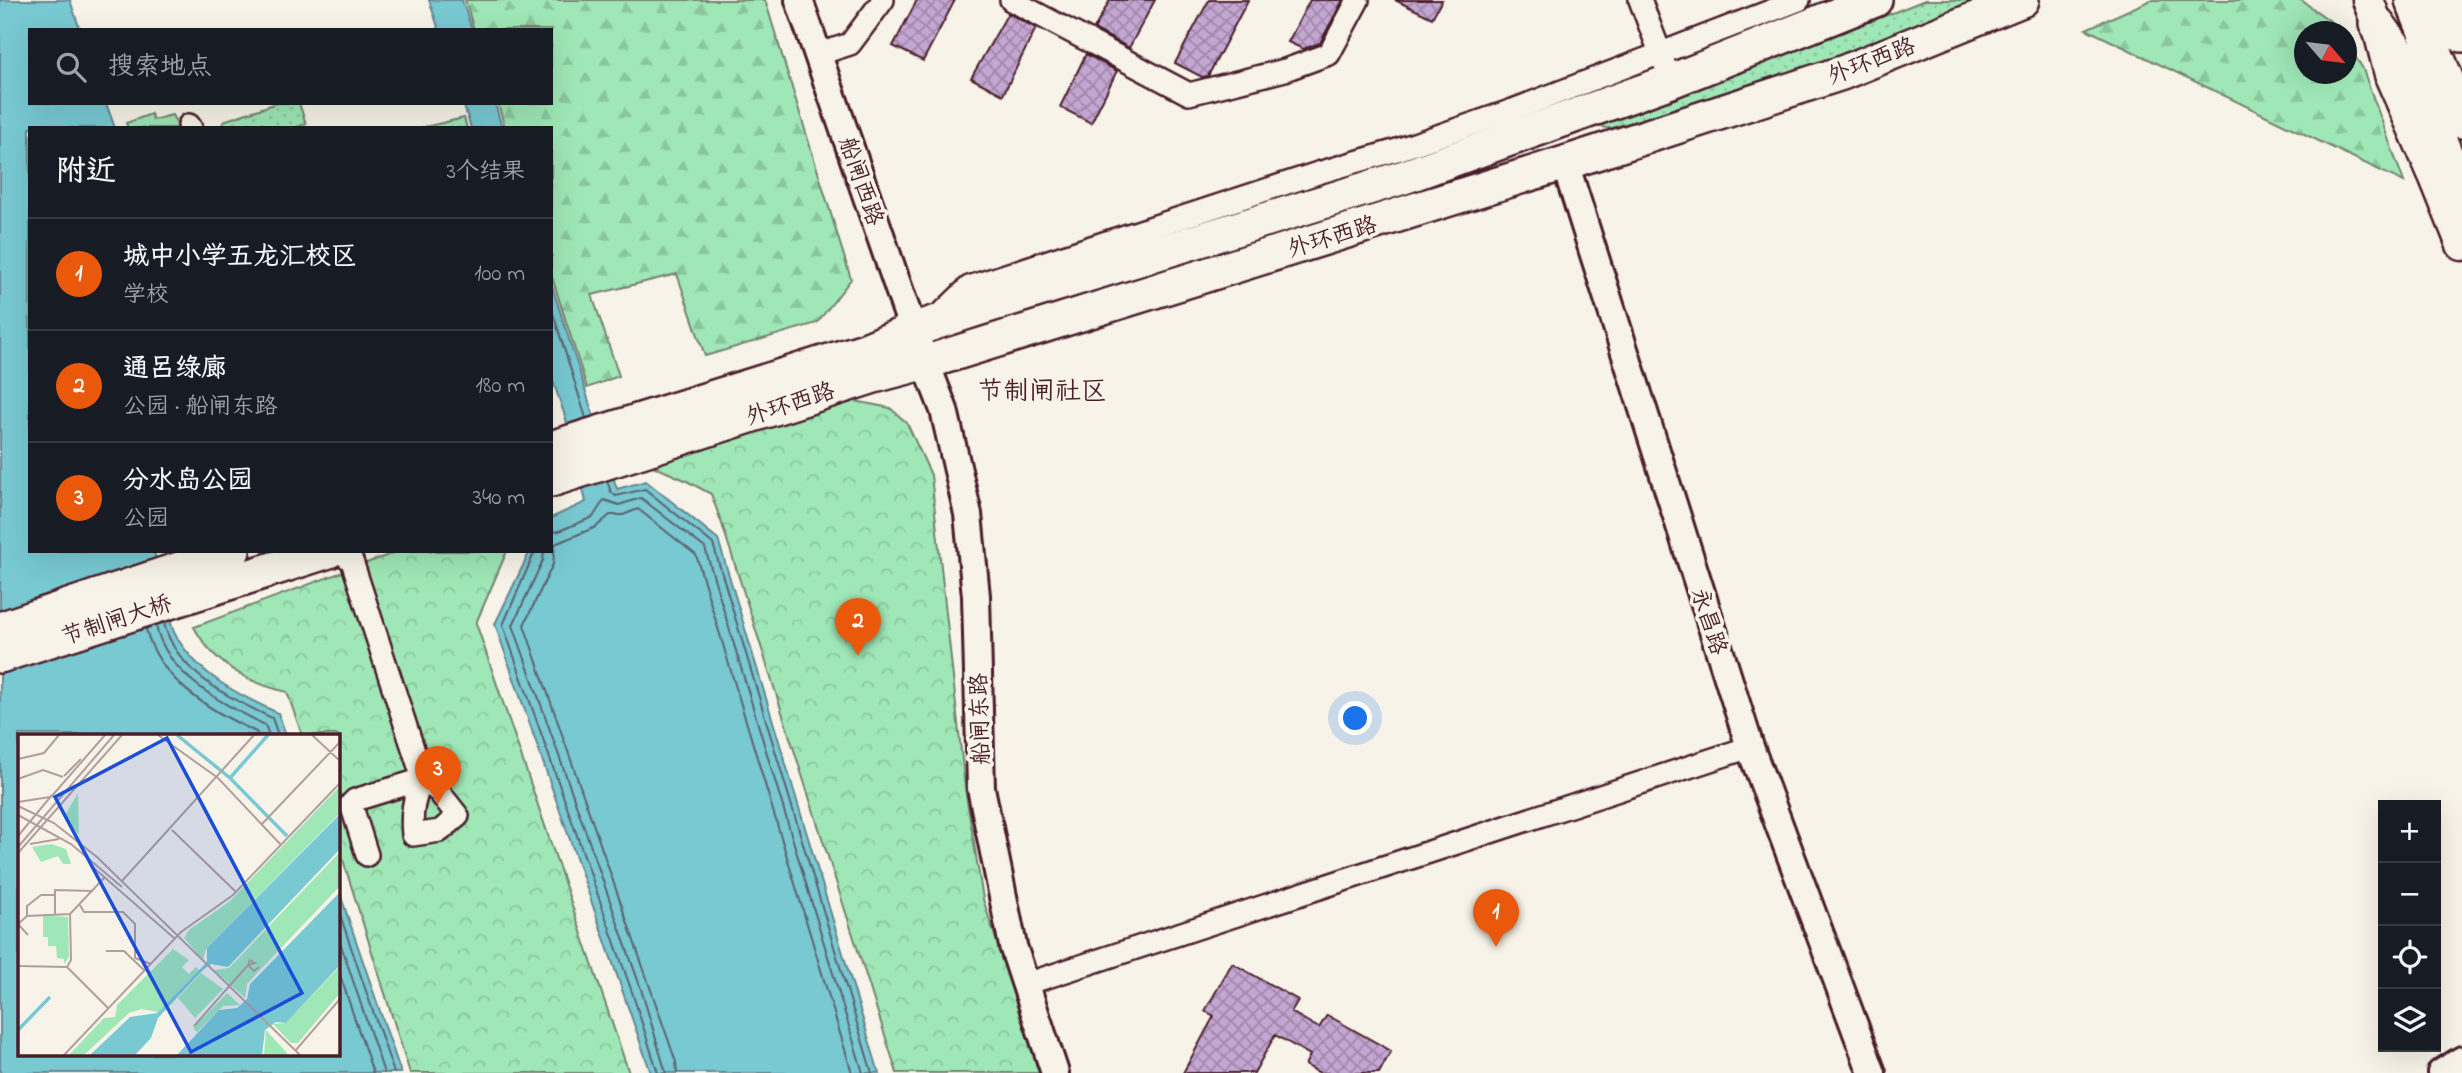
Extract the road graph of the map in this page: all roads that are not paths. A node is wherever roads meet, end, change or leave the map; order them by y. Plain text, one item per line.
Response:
1 (799, 0) edge
2 (883, 0) edge
3 (1011, 0) edge
4 (1358, 0) edge
5 (1640, 0) edge
6 (1799, 0) edge
7 (1875, 0) edge
8 (2022, 0) edge
9 (2351, 0) edge
10 (2413, 0) edge
11 (2448, 0) edge
12 (2372, 12) edge
13 (2462, 34) edge
14 (819, 54) junction
15 (1665, 66) junction
16 (2462, 120) edge
17 (1565, 163) junction
18 (2462, 195) edge
19 (2462, 245) edge
20 (920, 328) junction
21 (927, 362) junction
22 (630, 439) junction
23 (554, 468) edge
24 (311, 553) edge
25 (342, 553) edge
26 (231, 562) edge
27 (0, 629) edge
28 (0, 656) edge
29 (1749, 747) junction
30 (367, 855) dead end
31 (1026, 984) junction
32 (2462, 1060) edge
33 (1055, 1073) edge
34 (1872, 1073) edge
35 (2441, 1073) edge

1 - 14 street, 船闸西路
2 - 14 street
3 - 4 street
5 - 15 street
6 - 15 street
7 - 15 main road, 外环西路
8 - 17 main road, 外环西路
9 - 12 main road
10 - 16 highway
11 - 13 highway
12 - 18 highway
12 - 19 main road
14 - 20 street, 船闸西路
15 - 20 main road, 外环西路
17 - 21 main road, 外环西路
17 - 29 street, 永昌路
20 - 21 street, 船闸西路
20 - 22 main road, 外环西路
21 - 22 main road, 外环西路
21 - 31 street, 船闸东路
22 - 23 main road
24 - 26 main road
25 - 30 street
26 - 27 main road, 节制闸大桥
26 - 28 main road, 节制闸大桥
29 - 31 street
29 - 34 street, 永昌路
31 - 33 street, 船闸东路
32 - 35 street

